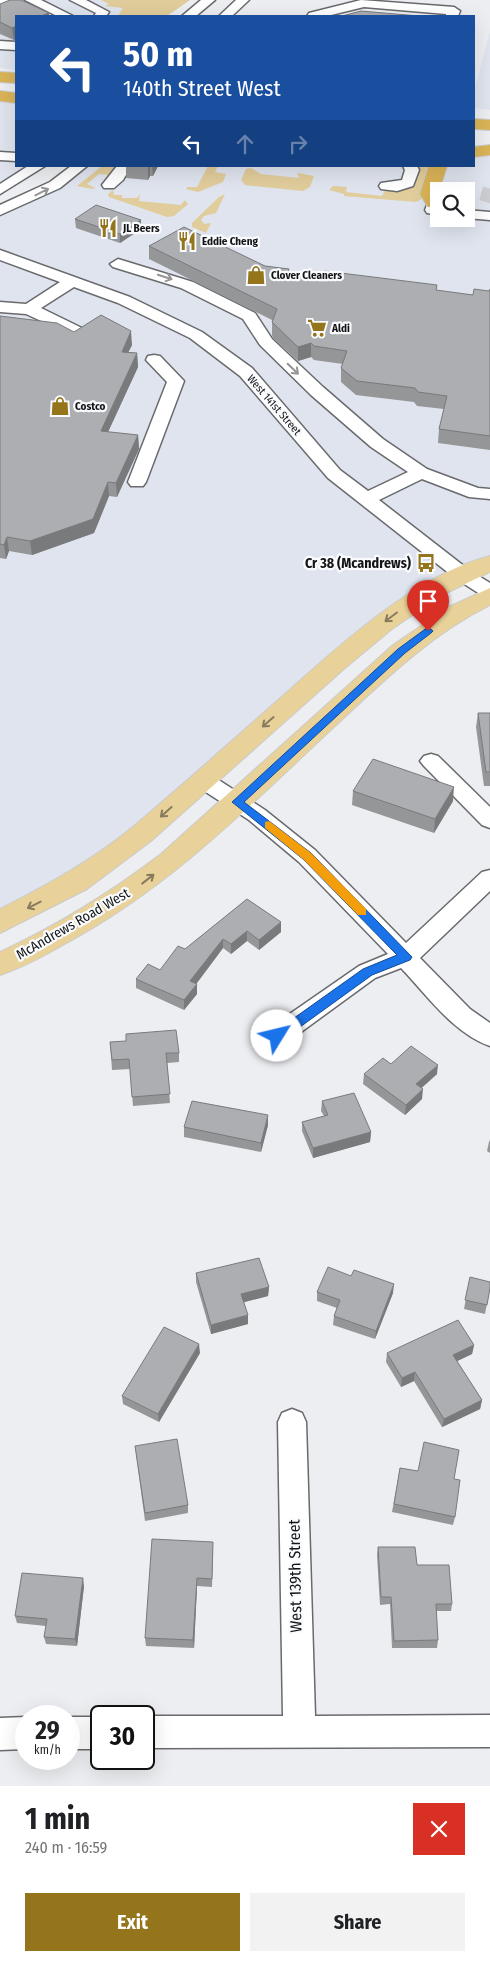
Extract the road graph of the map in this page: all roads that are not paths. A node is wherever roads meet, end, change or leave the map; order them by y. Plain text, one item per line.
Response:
1 (31, 0) edge
2 (76, 0) edge
3 (209, 0) edge
4 (243, 0) edge
5 (362, 1) edge
6 (65, 15) edge
7 (100, 15) edge
8 (189, 15) edge
9 (225, 15) edge
10 (316, 15) edge
11 (374, 15) edge
12 (452, 15) edge
13 (0, 44) edge
14 (15, 46) edge
15 (0, 76) edge
16 (15, 78) edge
17 (0, 96) edge
18 (15, 98) edge
19 (475, 124) edge
20 (490, 125) edge
21 (475, 145) edge
22 (490, 146) edge
23 (490, 150) edge
24 (475, 152) edge
25 (0, 156) edge
26 (15, 157) edge
27 (36, 167) edge
28 (79, 167) edge
29 (123, 167) edge
30 (410, 167) edge
31 (438, 167) edge
32 (453, 167) edge
33 (433, 182) edge
34 (447, 182) edge
35 (109, 185) dead end
36 (386, 186) dead end
37 (0, 190) edge
38 (0, 211) edge
39 (0, 255) edge
40 (118, 264) dead end
41 (73, 281) junction
42 (0, 307) edge
43 (30, 309) junction
44 (82, 334) edge
45 (154, 360) dead end
46 (421, 472) junction
47 (137, 482) dead end
48 (490, 494) edge
49 (366, 499) junction
50 (490, 563) edge
51 (462, 574) junction
52 (490, 594) edge
53 (430, 761) dead end
54 (203, 780) junction
55 (237, 802) junction
56 (490, 820) edge
57 (490, 878) edge
58 (0, 922) edge
59 (406, 957) junction
60 (0, 964) edge
61 (277, 1036) dead end
62 (490, 1036) edge
63 (292, 1422) dead end
64 (299, 1730) junction
65 (490, 1730) edge
66 (155, 1732) edge
67 (0, 1734) edge
68 (15, 1734) edge

1 - 6 street
2 - 7 street
3 - 8 street
4 - 9 street
5 - 10 street
5 - 11 street
5 - 12 street
13 - 14 street
15 - 16 highway
17 - 18 highway
19 - 20 highway
21 - 22 highway
23 - 24 highway
25 - 26 street
27 - 37 street
38 -> 28 street
29 - 35 street
30 - 36 street
31 - 33 highway
32 - 34 highway
39 - 41 street, West 141st Street
40 -> 46 street
41 - 43 street
41 - 49 street, West 141st Street
42 - 43 street
43 - 44 street
45 - 47 street
46 - 48 street
46 - 49 street
49 - 51 street, West 141st Street
50 - 51 main road
51 - 52 street, West 141st Street
51 -> 54 main road
52 - 55 main road, McAndrews Road West
53 - 56 street
54 - 55 street
54 -> 58 main road
55 - 59 street
60 -> 55 main road, McAndrews Road West
57 - 59 street
59 - 61 street
59 - 62 street
63 - 64 street, West 139th Street
64 - 65 street
64 - 66 street
67 - 68 street

